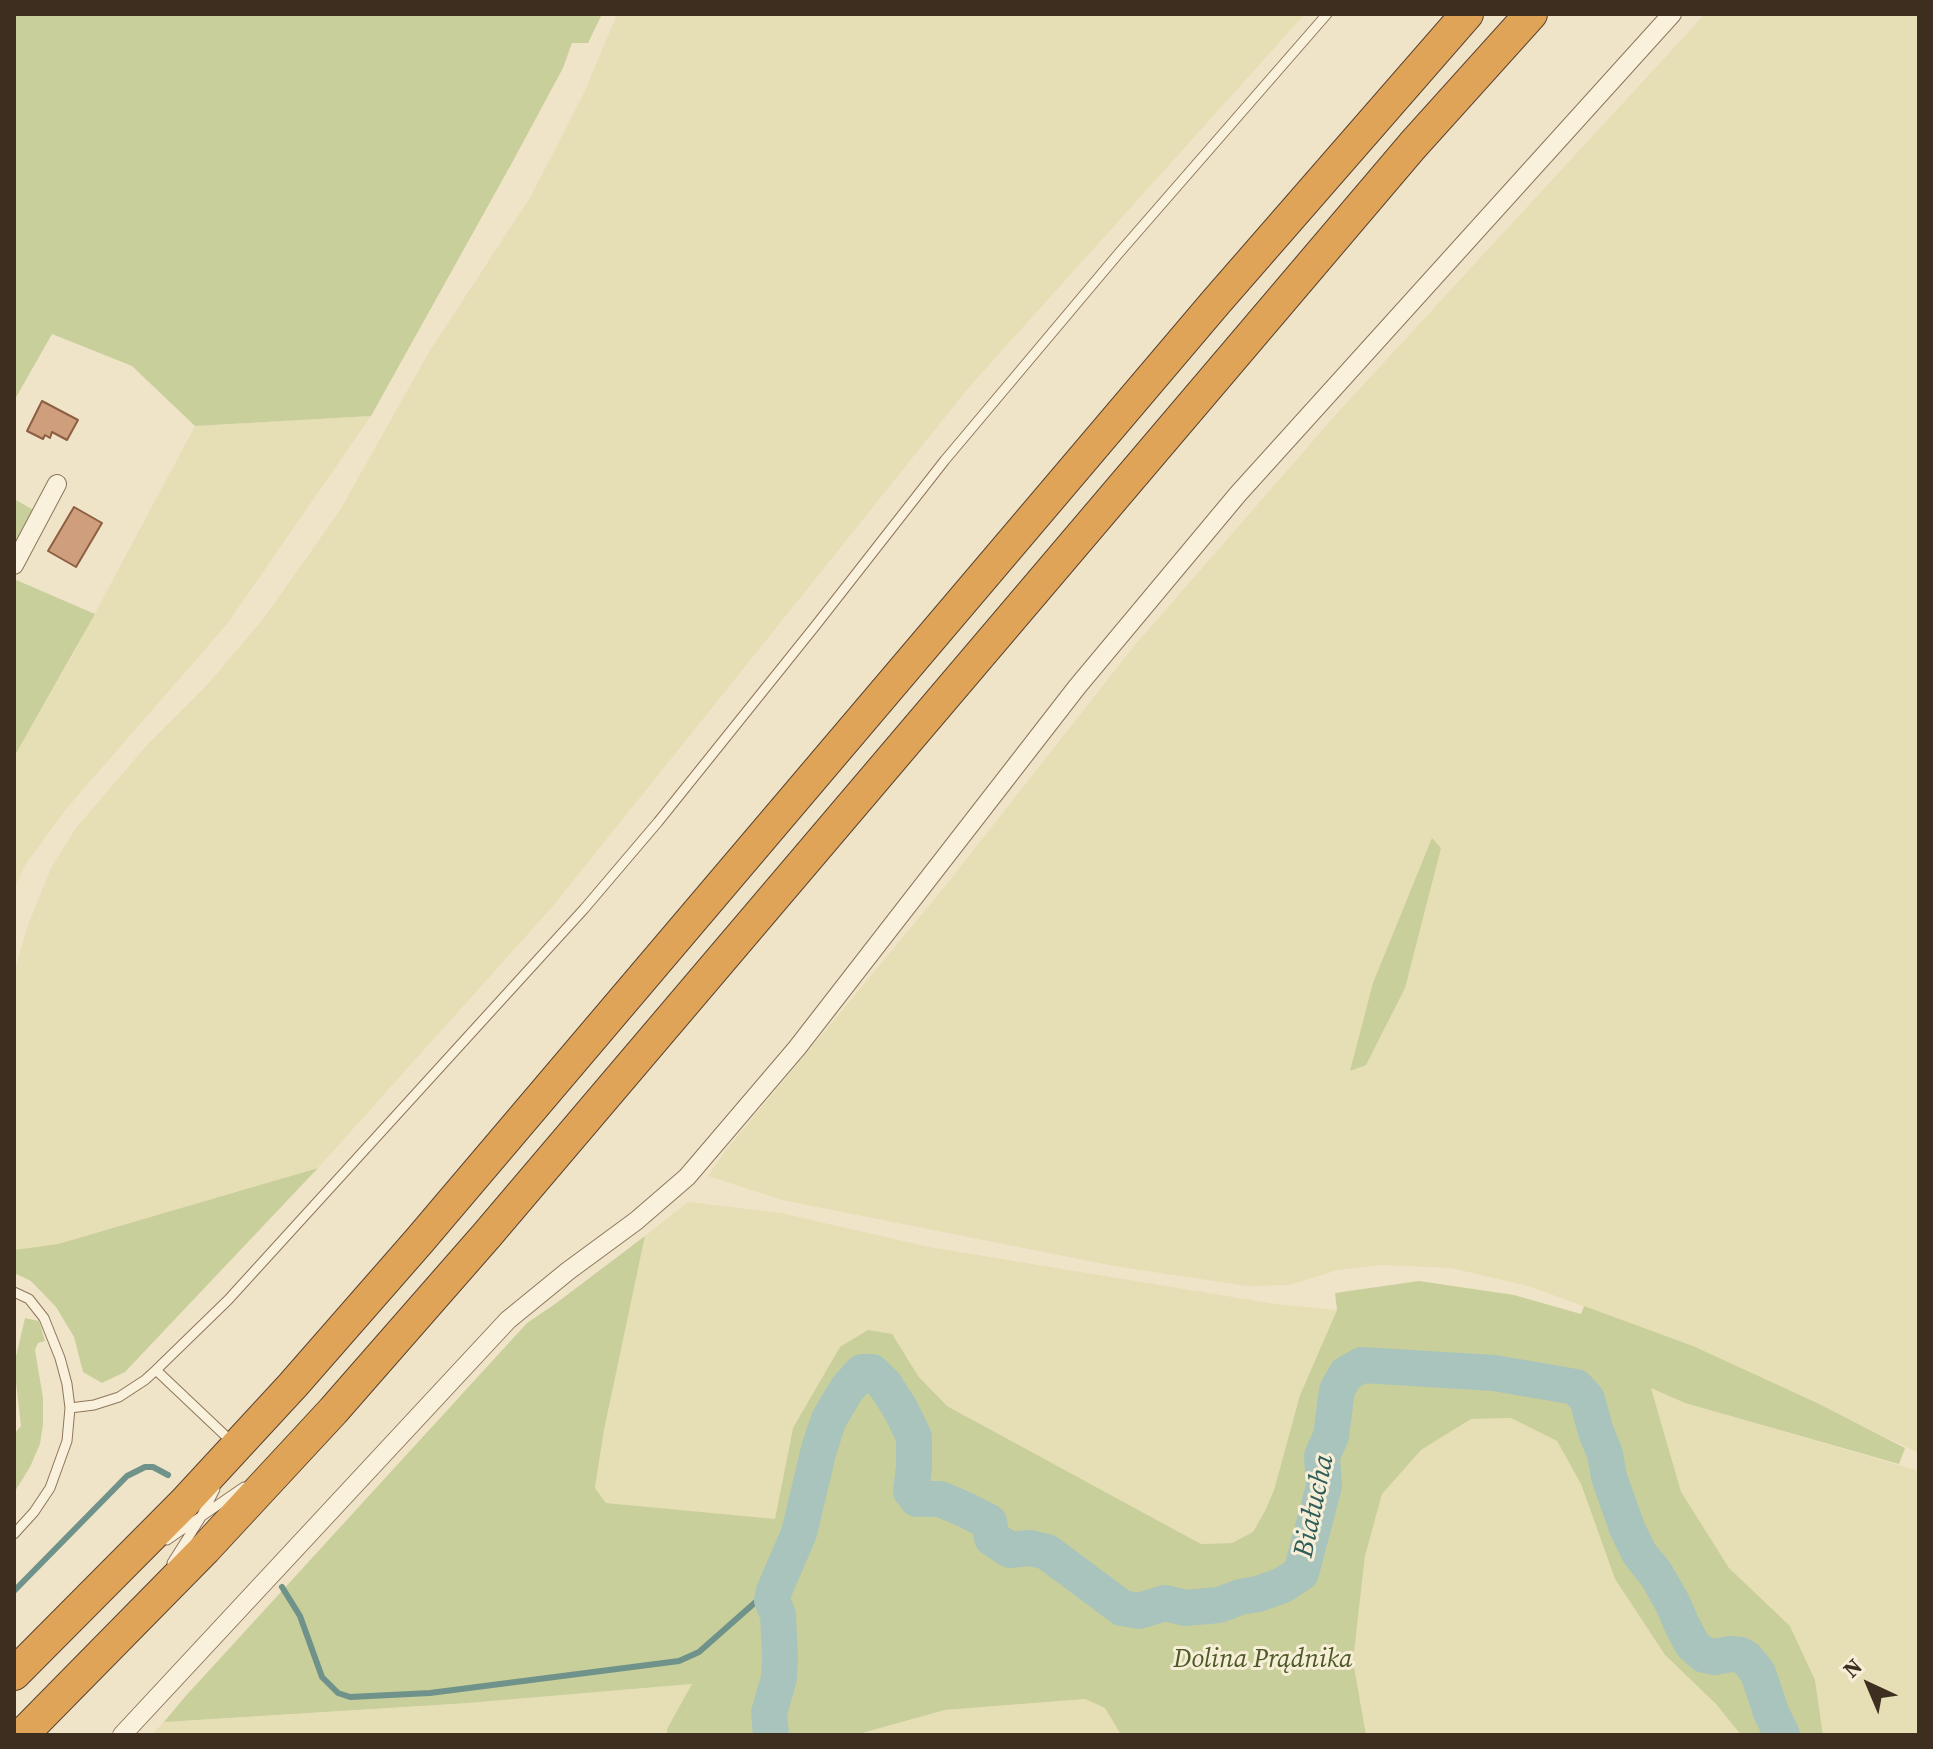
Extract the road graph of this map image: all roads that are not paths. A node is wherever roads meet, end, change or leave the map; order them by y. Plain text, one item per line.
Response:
1 (1327, 14) edge
2 (1467, 14) edge
3 (1531, 14) edge
4 (1672, 14) edge
5 (57, 484) dead end
6 (14, 565) edge
7 (14, 1292) edge
8 (156, 1370) junction
9 (70, 1408) junction
10 (237, 1446) junction
11 (297, 1449) junction
12 (261, 1475) dead end
13 (249, 1483) dead end
14 (201, 1517) junction
15 (14, 1534) edge
16 (164, 1543) dead end
17 (151, 1551) dead end
18 (168, 1569) dead end
19 (160, 1582) dead end
20 (102, 1586) junction
21 (136, 1621) junction
22 (14, 1674) edge
23 (22, 1735) edge
24 (122, 1735) edge

1 - 8 lane
2 - 10 highway
3 - 11 highway
4 - 24 street
5 - 6 street
7 - 9 lane
8 - 9 lane
8 - 10 lane
9 - 15 lane
10 - 14 lane
10 - 20 highway
11 - 12 lane
11 - 21 highway
13 - 14 lane
14 - 16 lane
14 - 18 lane
17 - 20 lane
19 - 21 lane
20 - 22 highway
21 - 23 highway

